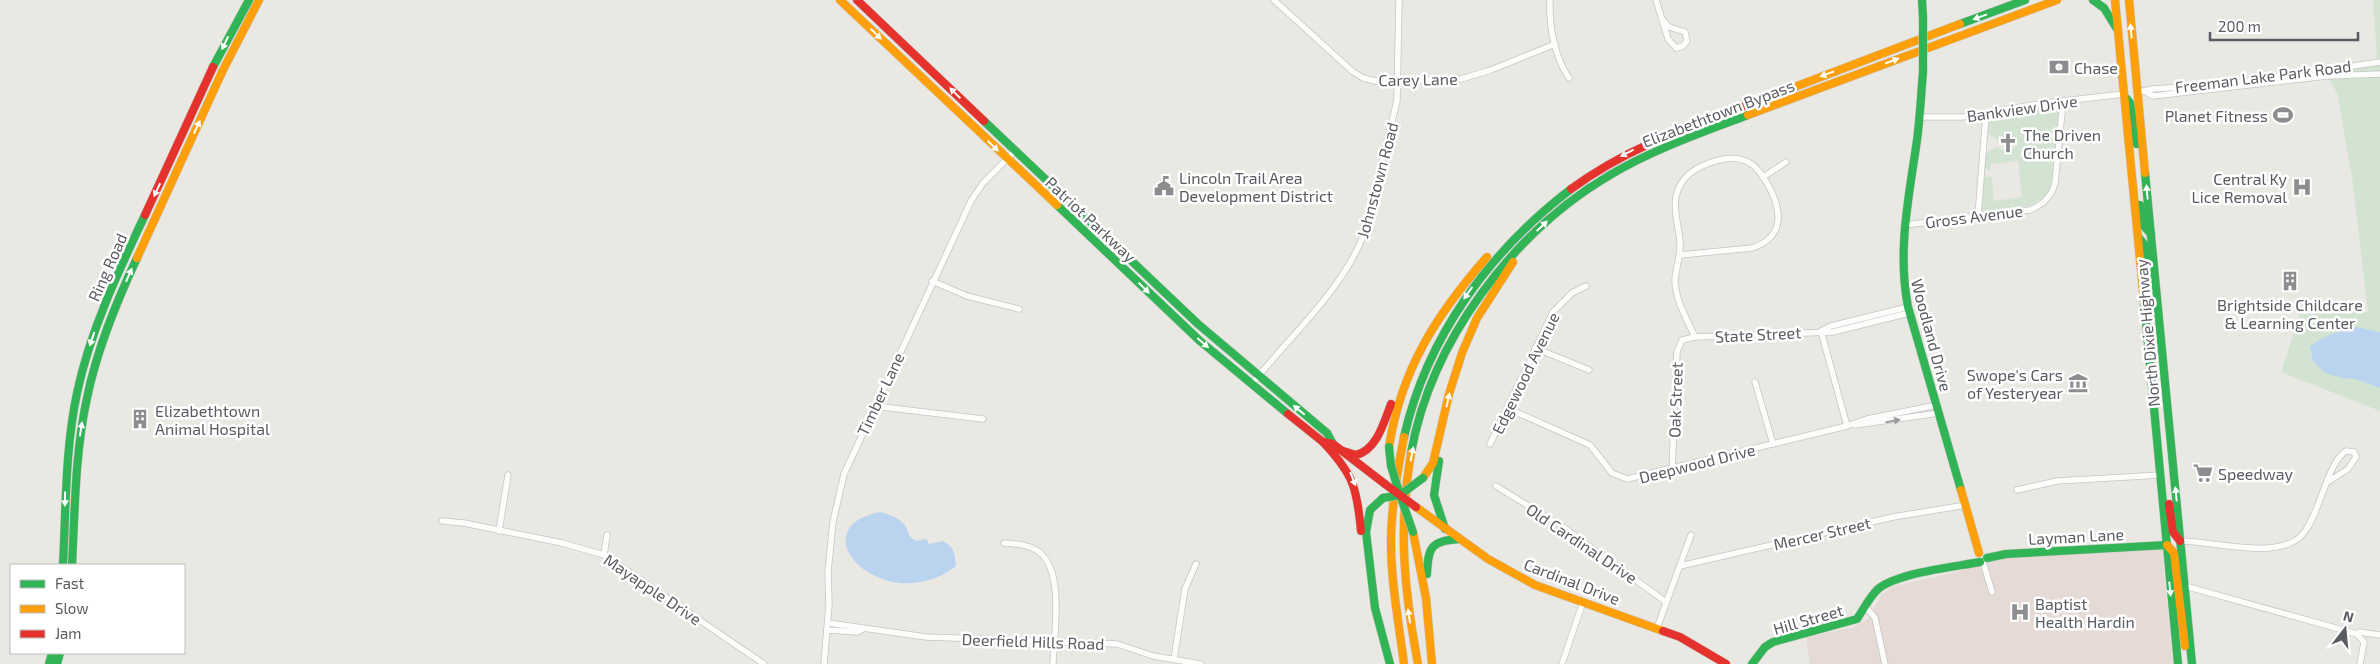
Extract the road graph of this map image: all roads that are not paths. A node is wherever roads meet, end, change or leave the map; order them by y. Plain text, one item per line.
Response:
1 (248, 0) edge
2 (259, 0) edge
3 (840, 0) edge
4 (857, 0) edge
5 (1274, 0) edge
6 (1399, 0) edge
7 (1550, 0) edge
8 (1656, 0) edge
9 (1922, 0) edge
10 (2025, 0) edge
11 (2057, 0) edge
12 (2094, 0) edge
13 (2115, 0) edge
14 (2128, 0) edge
15 (1662, 19) junction
16 (2118, 30) junction
17 (1555, 44) junction
18 (2380, 62) edge
19 (2380, 74) edge
20 (1569, 78) dead end
21 (1398, 81) junction
22 (2142, 92) junction
23 (2124, 94) junction
24 (2063, 101) junction
25 (1986, 114) junction
26 (1920, 117) junction
27 (2129, 147) junction
28 (1015, 151) junction
29 (1007, 158) junction
30 (1786, 162) dead end
31 (2144, 162) junction
32 (1763, 177) junction
33 (1978, 216) junction
34 (1531, 220) junction
35 (1904, 225) junction
36 (2151, 234) junction
37 (2137, 235) junction
38 (1529, 238) junction
39 (1680, 255) junction
40 (2141, 273) junction
41 (932, 282) junction
42 (1586, 286) dead end
43 (1019, 309) dead end
44 (1909, 310) junction
45 (1821, 332) junction
46 (1695, 337) junction
47 (2161, 338) junction
48 (2148, 342) junction
49 (1536, 348) junction
50 (1414, 361) junction
51 (1589, 370) dead end
52 (1258, 376) junction
53 (1755, 382) dead end
54 (1252, 384) junction
55 (2154, 405) junction
56 (874, 406) junction
57 (1508, 408) junction
58 (1938, 409) junction
59 (983, 419) dead end
60 (1443, 423) junction
61 (2169, 423) junction
62 (1848, 426) junction
63 (1322, 442) junction
64 (1333, 444) junction
65 (1490, 444) dead end
66 (1773, 444) junction
67 (1340, 450) junction
68 (1672, 470) junction
69 (508, 475) dead end
70 (2161, 475) junction
71 (2328, 481) junction
72 (1496, 486) dead end
73 (2017, 490) dead end
74 (1400, 494) junction
75 (1966, 505) junction
76 (1416, 507) joint
77 (442, 521) dead end
78 (1445, 529) junction
79 (499, 530) junction
80 (607, 535) dead end
81 (1691, 535) dead end
82 (1459, 539) junction
83 (2180, 541) junction
84 (1004, 542) dead end
85 (2167, 545) junction
86 (1979, 553) dead end
87 (604, 555) junction
88 (1983, 561) junction
89 (64, 564) edge
90 (72, 564) edge
91 (1196, 564) dead end
92 (1680, 566) junction
93 (2185, 586) junction
94 (1371, 588) junction
95 (1992, 592) dead end
96 (1426, 598) junction
97 (1583, 602) junction
98 (1666, 602) junction
99 (1866, 607) junction
100 (828, 626) junction
101 (1657, 628) junction
102 (2357, 634) junction
103 (2380, 635) edge
104 (1054, 642) junction
105 (2176, 646) junction
106 (1174, 659) junction
107 (764, 664) edge
108 (824, 664) edge
109 (1053, 664) edge
110 (1201, 664) edge
111 (1390, 664) edge
112 (1404, 664) edge
113 (1418, 664) edge
114 (1432, 664) edge
115 (1562, 664) edge
116 (1726, 664) edge
117 (1752, 664) edge
118 (1885, 664) edge
119 (2178, 664) edge
120 (2182, 664) edge
121 (2187, 664) edge
122 (2192, 664) edge
123 (2360, 664) edge

1 -> 89 main road, Ring Road
90 -> 2 main road, Ring Road
3 -> 29 main road, Patriot Parkway
28 -> 4 main road, Patriot Parkway
5 - 21 street, Carey Lane
6 - 21 street, Johnstown Road
7 - 17 street
8 - 15 street
9 - 26 main road, Woodland Drive, bridge
10 -> 34 main road, Elizabethtown Bypass
38 -> 11 main road, Elizabethtown Bypass
12 - 16 main road
13 - 16 main road, North Dixie Highway
22 -> 14 main road, North Dixie Highway
15 - 15 street
16 - 22 main road
16 - 23 main road, North Dixie Highway
17 - 20 street
17 - 21 street, Carey Lane
18 - 22 street, Freeman Lake Park Road
19 - 22 street, Freeman Lake Park Road
21 - 52 street, Johnstown Road
22 - 31 main road, North Dixie Highway
23 - 24 street, Bankview Drive
23 - 27 main road, North Dixie Highway
23 - 31 main road
24 - 25 street, Bankview Drive
24 - 33 street, Gross Avenue
25 - 26 street, Bankview Drive
25 - 33 street
26 - 35 main road, Woodland Drive
27 - 36 main road
27 - 37 main road, North Dixie Highway
28 - 29 street, Timber Lane
28 - 52 main road, Patriot Parkway
29 - 41 street, Timber Lane
29 -> 54 main road, Patriot Parkway
30 - 32 street
36 -> 31 main road, North Dixie Highway
32 - 39 street
32 - 39 street
33 - 35 street, Gross Avenue
34 - 50 main road
34 -> 112 main road, Elizabethtown Bypass
35 - 44 main road, Woodland Drive
36 - 47 main road, North Dixie Highway
37 - 40 main road, North Dixie Highway
37 - 47 main road
60 -> 38 main road
113 -> 38 main road, Elizabethtown Bypass
39 - 46 street
40 - 47 main road
40 - 48 main road, North Dixie Highway
41 - 43 street
41 - 56 street, Timber Lane
42 - 49 street, Edgewood Avenue
44 - 45 street, State Street
44 - 58 main road, Woodland Drive
45 - 46 street, State Street
45 - 62 street
46 - 68 street, Oak Street
47 - 61 main road, North Dixie Highway
48 - 55 main road, North Dixie Highway
48 - 61 main road
49 - 51 street
49 - 57 street, Edgewood Avenue
50 - 67 main road
50 - 74 main road, bridge
52 - 54 street, Johnstown Road
64 -> 52 main road, Patriot Parkway
53 - 66 street
54 - 63 main road, Patriot Parkway
55 - 70 main road, North Dixie Highway
55 - 83 main road
56 - 59 street
56 - 100 street, Timber Lane
57 - 65 street, Edgewood Avenue
57 - 68 street, Deepwood Drive
58 - 62 street, Deepwood Drive
58 - 75 main road, Woodland Drive
60 - 74 main road, bridge
60 - 78 main road
83 -> 61 main road, North Dixie Highway
62 - 66 street, Deepwood Drive
63 - 64 main road, Patriot Parkway
63 -> 94 main road
64 - 67 main road, Patriot Parkway
66 - 68 street, Deepwood Drive
67 - 74 main road, Patriot Parkway, bridge
69 - 79 street
70 - 73 street
70 - 85 main road, North Dixie Highway
71 - 71 street
71 - 83 street
72 - 98 street, Old Cardinal Drive
74 - 76 main road, Patriot Parkway, bridge
74 - 94 main road, bridge
74 - 96 main road, bridge
75 - 86 main road, Woodland Drive
75 - 92 street, Mercer Street
76 - 78 main road, Cardinal Drive
77 - 79 street, Mayapple Drive
78 - 82 main road, Cardinal Drive
79 - 87 street, Mayapple Drive
80 - 87 street
81 - 92 street
82 - 96 main road
82 - 97 main road, Cardinal Drive
83 - 93 main road, North Dixie Highway
84 - 104 street
85 - 88 main road, Layman Lane
85 -> 105 main road, North Dixie Highway
85 - 121 main road
87 - 107 street, Mayapple Drive
88 - 95 street
88 - 99 main road, Hill Street
91 - 106 street
92 - 98 street
93 - 102 street
93 - 122 main road, North Dixie Highway
94 - 111 main road
96 - 114 main road
97 - 101 main road, Cardinal Drive
97 - 115 street
98 - 101 street
99 - 117 main road, Hill Street
99 - 118 street
100 - 104 street, Deerfield Hills Road
100 - 108 street, Timber Lane
101 - 116 main road, Cardinal Drive
102 - 103 street
102 - 123 street
104 - 106 street, Deerfield Hills Road
104 - 109 street
105 - 119 main road, North Dixie Highway
105 - 120 main road
106 - 110 street, Deerfield Hills Road

